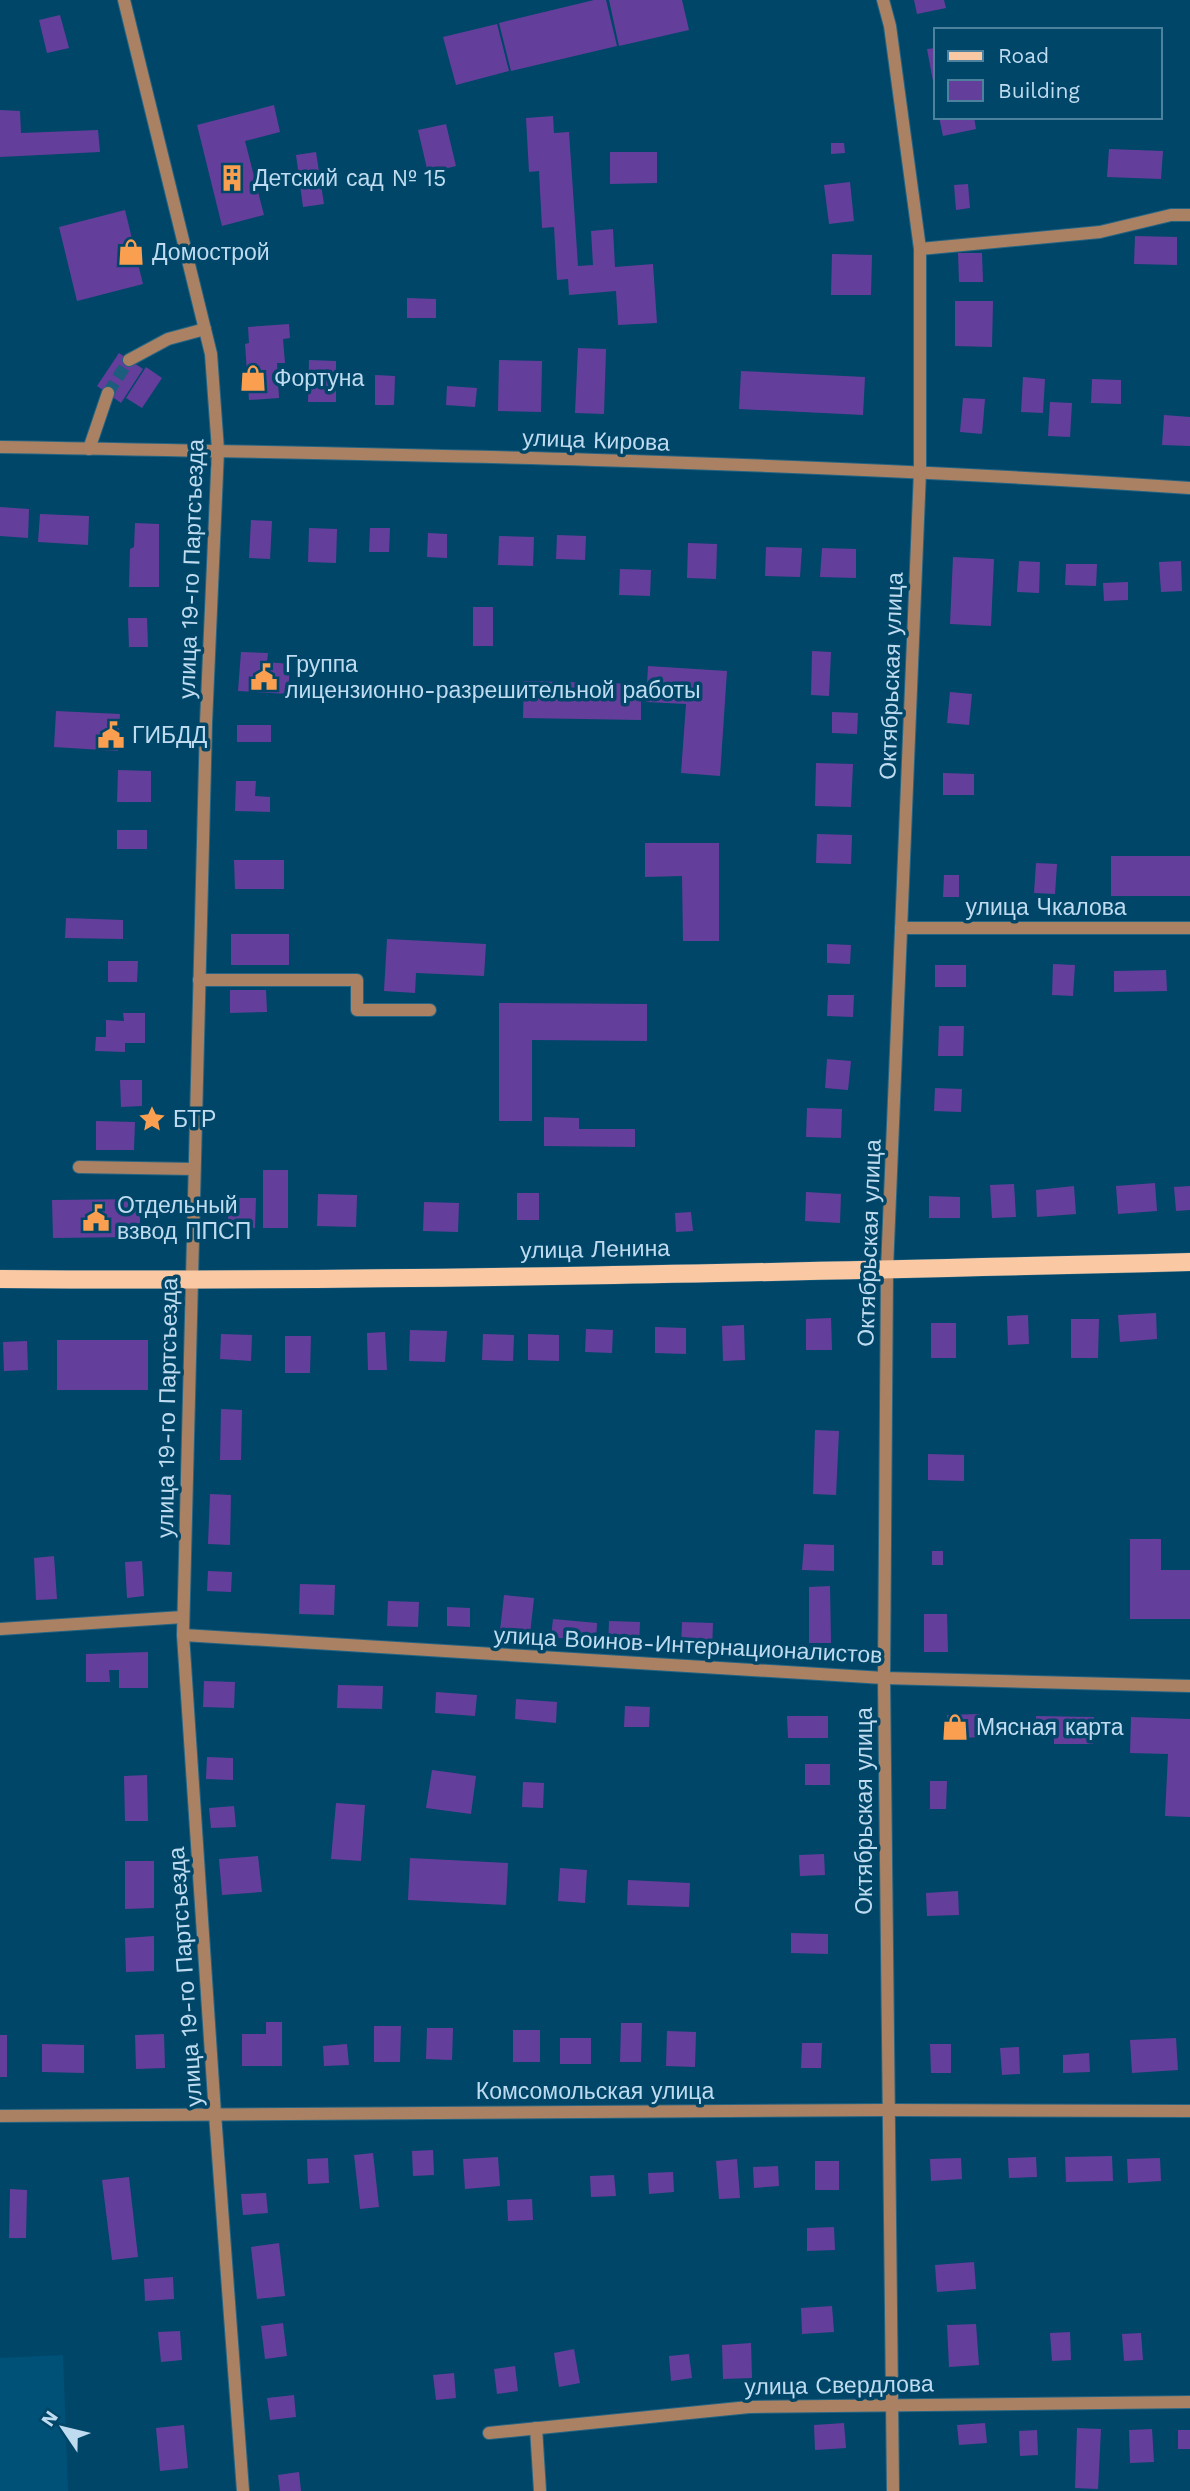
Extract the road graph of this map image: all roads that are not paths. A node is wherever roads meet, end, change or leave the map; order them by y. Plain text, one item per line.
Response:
1 (124, 0) edge
2 (883, 0) edge
3 (1190, 215) edge
4 (920, 249) junction
5 (205, 329) junction
6 (130, 360) tunnel mouth
7 (108, 393) tunnel mouth
8 (0, 447) edge
9 (89, 449) junction
10 (218, 450) junction
11 (920, 471) junction
12 (1190, 488) edge
13 (901, 928) junction
14 (1190, 928) edge
15 (199, 980) junction
16 (430, 1010) dead end
17 (79, 1167) dead end
18 (194, 1169) junction
19 (1190, 1262) edge
20 (887, 1269) junction
21 (0, 1279) edge
22 (191, 1280) junction
23 (183, 1617) junction
24 (0, 1629) edge
25 (183, 1635) junction
26 (884, 1678) junction
27 (1190, 1686) edge
28 (887, 2110) junction
29 (1190, 2111) edge
30 (215, 2114) junction
31 (0, 2116) edge
32 (1190, 2402) edge
33 (892, 2404) junction
34 (536, 2428) junction
35 (489, 2433) dead end
36 (243, 2491) edge
37 (540, 2491) edge
38 (893, 2491) edge

1 - 5 street, улица 19-го Партсъезда
2 - 4 street, Октябрьская улица
3 - 4 street
4 - 11 street, Октябрьская улица
5 - 6 street
5 - 10 street, улица 19-го Партсъезда
7 - 9 street
8 - 9 street, улица Кирова
9 - 10 street, улица Кирова
10 - 11 street, улица Кирова
10 - 15 street, улица 19-го Партсъезда
11 - 12 street, улица Кирова
11 - 13 street, Октябрьская улица
13 - 14 street, улица Чкалова
13 - 20 street, Октябрьская улица
15 - 16 street
15 - 18 street, улица 19-го Партсъезда
17 - 18 street
18 - 22 street, улица 19-го Партсъезда
19 - 20 main road, улица Ленина
20 - 22 main road, улица Ленина
20 - 26 street, Октябрьская улица
21 - 22 main road, улица Ленина
22 - 23 street, улица 19-го Партсъезда
23 - 24 street
23 - 25 street, улица 19-го Партсъезда
25 - 26 street, улица Воинов-Интернационалистов
25 - 30 street, улица 19-го Партсъезда
26 - 27 street, улица Воинов-Интернационалистов
26 - 28 street, Октябрьская улица
28 - 29 street, Комсомольская улица
28 - 30 street, Комсомольская улица
28 - 33 street, Октябрьская улица
30 - 31 street, Комсомольская улица
30 - 36 street, улица 19-го Партсъезда
32 - 33 street, улица Свердлова
33 - 34 street, улица Свердлова
33 - 38 street, Октябрьская улица
34 - 35 street, улица Свердлова
34 - 37 street

